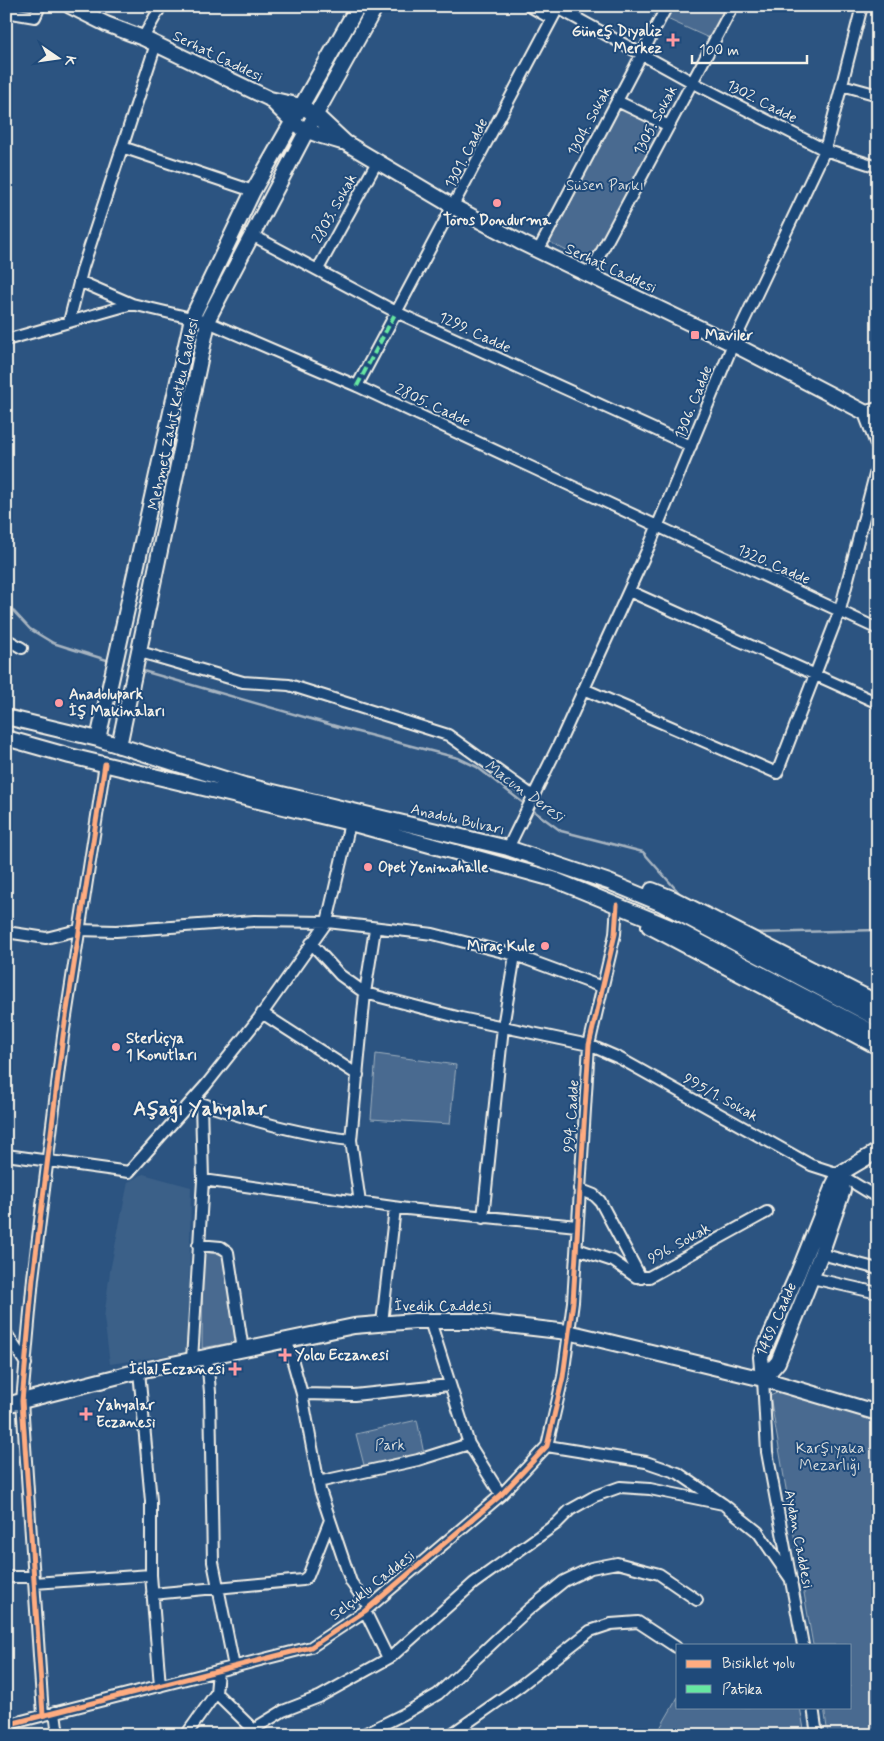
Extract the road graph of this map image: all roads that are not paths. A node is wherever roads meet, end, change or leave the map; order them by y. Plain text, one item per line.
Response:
1 (40, 6) edge
2 (70, 6) edge
3 (161, 6) edge
4 (358, 6) edge
5 (376, 6) edge
6 (529, 6) edge
7 (667, 6) edge
8 (733, 6) edge
9 (862, 6) edge
10 (558, 7) edge
11 (6, 12) edge
12 (552, 19) junction
13 (150, 41) junction
14 (642, 54) junction
15 (692, 82) junction
16 (842, 85) junction
17 (878, 95) edge
18 (270, 99) junction
19 (617, 101) junction
20 (301, 106) junction
21 (316, 115) junction
22 (292, 123) junction
23 (668, 126) junction
24 (306, 132) junction
25 (346, 143) junction
26 (122, 147) junction
27 (825, 150) junction
28 (377, 162) junction
29 (878, 167) edge
30 (252, 192) junction
31 (454, 207) junction
32 (252, 235) junction
33 (538, 251) junction
34 (318, 269) junction
35 (589, 275) junction
36 (79, 281) junction
37 (132, 304) junction
38 (396, 312) junction
39 (192, 318) junction
40 (69, 322) junction
41 (208, 322) junction
42 (6, 340) edge
43 (733, 344) junction
44 (358, 386) junction
45 (872, 411) edge
46 (878, 444) edge
47 (691, 446) junction
48 (878, 463) edge
49 (657, 528) junction
50 (629, 591) junction
51 (840, 610) junction
52 (878, 629) edge
53 (6, 639) edge
54 (22, 648) dead end
55 (140, 652) junction
56 (816, 675) junction
57 (584, 689) junction
58 (878, 703) edge
59 (6, 717) edge
60 (6, 738) edge
61 (98, 740) junction
62 (119, 746) junction
63 (105, 764) junction
64 (529, 803) junction
65 (350, 823) junction
66 (508, 848) junction
67 (609, 882) junction
68 (617, 905) junction
69 (327, 922) junction
70 (375, 929) junction
71 (78, 930) junction
72 (6, 932) edge
73 (311, 943) junction
74 (515, 955) junction
75 (602, 987) junction
76 (365, 993) junction
77 (878, 1003) edge
78 (262, 1013) junction
79 (878, 1019) edge
80 (503, 1027) junction
81 (878, 1036) edge
82 (589, 1045) junction
83 (878, 1047) edge
84 (358, 1076) junction
85 (197, 1101) junction
86 (351, 1140) junction
87 (878, 1151) edge
88 (6, 1155) edge
89 (48, 1161) junction
90 (839, 1174) junction
91 (203, 1180) junction
92 (579, 1189) junction
93 (878, 1198) edge
94 (360, 1203) junction
95 (395, 1208) junction
96 (767, 1212) dead end
97 (483, 1218) junction
98 (577, 1226) junction
99 (198, 1245) junction
100 (577, 1249) junction
101 (821, 1254) junction
102 (878, 1269) edge
103 (805, 1276) junction
104 (641, 1278) junction
105 (878, 1292) edge
106 (430, 1321) junction
107 (382, 1323) junction
108 (568, 1332) junction
109 (6, 1333) edge
110 (287, 1342) junction
111 (244, 1350) junction
112 (207, 1357) junction
113 (192, 1360) junction
114 (26, 1364) junction
115 (139, 1371) junction
116 (763, 1379) junction
117 (449, 1385) junction
118 (302, 1394) junction
119 (22, 1401) junction
120 (6, 1405) edge
121 (878, 1413) edge
122 (469, 1444) junction
123 (548, 1446) junction
124 (318, 1482) junction
125 (501, 1495) junction
126 (723, 1504) junction
127 (330, 1520) junction
128 (151, 1576) junction
129 (6, 1578) edge
130 (34, 1580) junction
131 (792, 1581) junction
132 (218, 1588) junction
133 (152, 1594) junction
134 (697, 1600) dead end
135 (367, 1609) junction
136 (803, 1644) edge
137 (676, 1647) dead end
138 (388, 1658) junction
139 (234, 1667) junction
140 (218, 1671) junction
141 (160, 1686) junction
142 (216, 1693) junction
143 (813, 1708) edge
144 (55, 1712) junction
145 (43, 1715) junction
146 (6, 1725) edge
147 (253, 1733) edge
148 (58, 1735) edge
149 (186, 1735) edge
150 (362, 1735) edge
151 (450, 1735) edge
152 (817, 1735) edge

1 - 11 street
2 - 13 main road, Serhat Caddesi
3 - 13 street
4 - 20 main road, Mehmet Zahit Kotku Caddesi
5 - 21 main road, Mehmet Zahit Kotku Caddesi
6 - 12 street
7 - 14 street, 1304. Sokak
8 - 15 street, 1305. Sokak
9 - 16 street, 1306. Cadde
10 - 12 street, 1301. Cadde
10 - 14 street, 1302. Cadde
12 - 31 street, 1301. Cadde
13 - 18 main road, Serhat Caddesi
13 - 26 street
14 - 15 street, 1302. Cadde
14 - 19 street, 1304. Sokak
15 - 23 street, 1305. Sokak
15 - 27 street, 1302. Cadde
16 - 17 street
16 - 27 street, 1306. Cadde
18 - 20 main road, Serhat Caddesi
18 - 22 main road, Serhat Caddesi
19 - 23 street
19 - 33 street, 1304. Sokak
20 - 21 main road, Serhat Caddesi
20 - 22 main road, Mehmet Zahit Kotku Caddesi
21 - 24 main road, Mehmet Zahit Kotku Caddesi
21 - 25 main road, Serhat Caddesi
22 - 24 main road, Serhat Caddesi
22 - 30 main road, Mehmet Zahit Kotku Caddesi
23 - 35 street, 1305. Sokak
24 - 25 main road, Serhat Caddesi
24 - 32 main road, Mehmet Zahit Kotku Caddesi
25 - 28 main road, Serhat Caddesi
26 - 30 street
26 - 36 street
27 - 29 street, 1302. Cadde
27 - 43 street, 1306. Cadde
28 - 31 main road, Serhat Caddesi
28 - 34 street, 2803. Sokak
30 - 39 main road, Mehmet Zahit Kotku Caddesi
31 - 33 main road, Serhat Caddesi
31 - 38 street, 1301. Cadde
32 - 34 street, 1299. Cadde
32 - 41 main road, Mehmet Zahit Kotku Caddesi
33 - 35 main road, Serhat Caddesi
34 - 38 street, 1299. Cadde
35 - 43 main road, Serhat Caddesi
36 - 37 street, 2805. Cadde
36 - 40 street
37 - 39 street, 2805. Cadde
37 - 40 street
38 - 44 street, 1301. Cadde
38 - 47 street, 1299. Cadde
39 - 41 street, 2805. Cadde
39 - 61 main road, Mehmet Zahit Kotku Caddesi
40 - 42 street
41 - 44 street, 2805. Cadde
41 - 55 main road, Mehmet Zahit Kotku Caddesi
43 - 45 main road, Serhat Caddesi
43 - 47 street, 1306. Cadde
44 - 49 street, 2805. Cadde
45 - 46 main road, Serhat Caddesi
47 - 49 street, 1306. Cadde
48 - 51 street
49 - 50 street, 1306. Cadde
49 - 51 street, 1320. Cadde
50 - 56 street
50 - 57 street, 1306. Cadde
51 - 52 street, 1320. Cadde
51 - 56 street
53 - 54 street
55 - 62 main road, Mehmet Zahit Kotku Caddesi
55 - 64 street
56 - 57 street
56 - 58 street
57 - 64 street, 1306. Cadde
59 - 61 main road, Anadolu Bulvarı
60 - 63 main road, Anadolu Bulvarı
61 - 62 main road, Anadolu Bulvarı
62 - 66 main road, Anadolu Bulvarı
63 - 65 main road, Anadolu Bulvarı
63 - 71 street
64 - 66 street, 1306. Cadde
65 - 68 main road, Anadolu Bulvarı
65 - 69 street
66 - 67 main road, Anadolu Bulvarı
67 - 77 main road
67 - 79 main road, Anadolu Bulvarı
68 - 75 street, 994. Cadde
68 - 81 main road, Anadolu Bulvarı
68 - 83 main road
69 - 70 street
69 - 71 street
69 - 73 street
70 - 74 street
70 - 76 street
71 - 72 street
71 - 89 street
73 - 76 street
73 - 78 street
74 - 75 street
74 - 80 street
75 - 82 street, 994. Cadde
76 - 80 street, 995/1. Sokak
76 - 84 street
78 - 84 street
78 - 85 street
80 - 82 street, 995/1. Sokak
80 - 97 street
82 - 90 street, 995/1. Sokak
82 - 92 street, 994. Cadde
84 - 86 street
85 - 86 street
85 - 89 street
85 - 91 street
86 - 94 street
87 - 90 main road
88 - 89 street
89 - 114 street
90 - 93 street, 995/1. Sokak
90 - 101 main road, 1489. Cadde
90 - 103 main road, 1489. Cadde
91 - 94 street
91 - 99 street
92 - 98 street, 994. Cadde
92 - 104 street
94 - 95 street
95 - 97 street
95 - 107 street
96 - 104 street, 996. Sokak
97 - 98 street
98 - 100 street, 994. Cadde
99 - 111 street
99 - 113 street
100 - 104 street, 996. Sokak
100 - 108 street, 994. Cadde
101 - 102 street
101 - 103 main road, 1489. Cadde
103 - 105 street
103 - 116 main road, 1489. Cadde
106 - 107 main road, İvedik Caddesi
106 - 108 main road, İvedik Caddesi
106 - 117 street
107 - 110 main road, İvedik Caddesi
108 - 116 main road, İvedik Caddesi
108 - 123 street
109 - 114 street
110 - 111 main road, İvedik Caddesi
110 - 118 street
111 - 112 main road, İvedik Caddesi
112 - 113 main road, İvedik Caddesi
112 - 132 street
113 - 115 main road, İvedik Caddesi
114 - 119 street
115 - 119 main road, İvedik Caddesi
115 - 128 street
116 - 121 main road, İvedik Caddesi
116 - 131 street, Aydan Caddesi
117 - 118 street
117 - 122 street
118 - 124 street
119 - 120 main road, İvedik Caddesi
119 - 130 street
122 - 124 street
122 - 125 street
123 - 125 street, Selçuklu Caddesi
123 - 126 street
124 - 127 street
125 - 135 street, Selçuklu Caddesi
126 - 131 street
126 - 138 street
127 - 132 street
127 - 135 street
128 - 130 street
128 - 133 street
129 - 130 street
130 - 145 street
131 - 136 street, Aydan Caddesi
132 - 133 street
132 - 139 street
133 - 141 street
134 - 150 street
135 - 138 street
135 - 139 street, Selçuklu Caddesi
137 - 151 street
138 - 147 street
139 - 140 street, Selçuklu Caddesi
140 - 141 street, Selçuklu Caddesi
140 - 142 street
141 - 144 street, Selçuklu Caddesi
142 - 147 street
142 - 149 street
143 - 152 street
144 - 145 street, Selçuklu Caddesi
144 - 148 street
145 - 146 street, Selçuklu Caddesi

